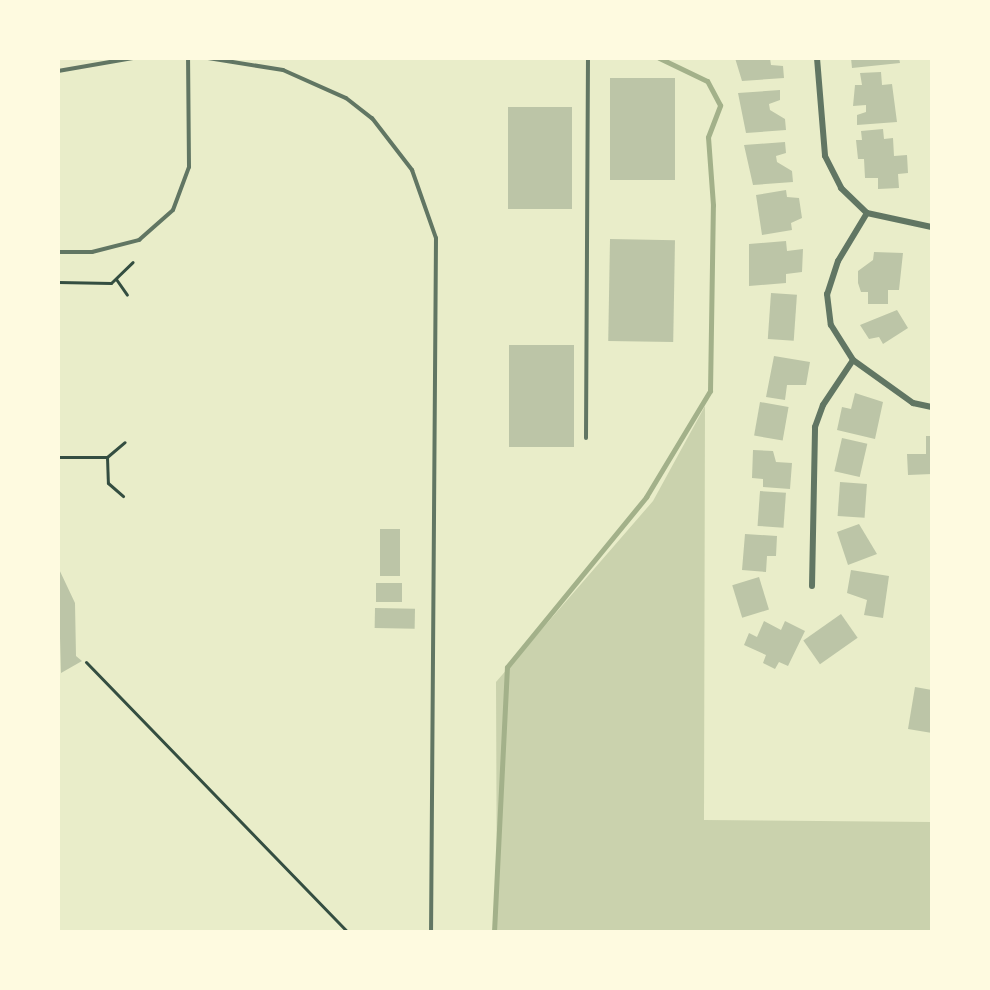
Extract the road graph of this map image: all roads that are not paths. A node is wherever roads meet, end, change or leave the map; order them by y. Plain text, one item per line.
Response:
1 (133, 58) edge
2 (189, 58) edge
3 (208, 58) edge
4 (588, 58) edge
5 (817, 58) edge
6 (58, 71) edge
7 (867, 213) junction
8 (932, 227) edge
9 (58, 252) edge
10 (853, 360) junction
11 (932, 407) edge
12 (586, 438) dead end
13 (812, 586) dead end
14 (430, 932) edge

1 - 6 lane
2 - 9 lane
3 - 14 lane
4 - 12 lane
5 - 7 street
7 - 8 street
7 - 10 street
10 - 11 street
10 - 13 street

